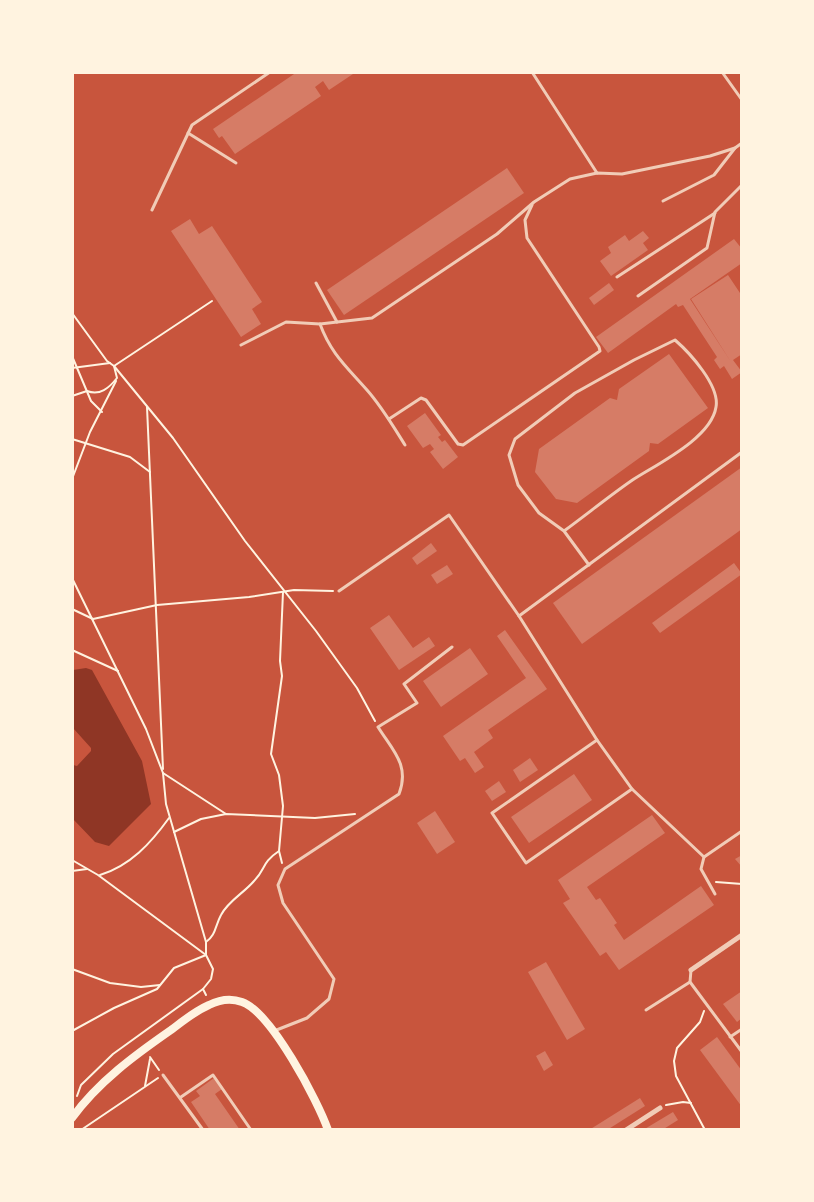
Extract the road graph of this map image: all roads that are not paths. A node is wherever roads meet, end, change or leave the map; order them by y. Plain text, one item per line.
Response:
1 (270, 72) edge
2 (532, 72) edge
3 (722, 72) edge
4 (742, 100) edge
5 (188, 133) junction
6 (742, 143) edge
7 (735, 148) junction
8 (236, 163) dead end
9 (597, 173) junction
10 (742, 184) edge
11 (662, 201) dead end
12 (534, 202) junction
13 (152, 210) dead end
14 (716, 212) junction
15 (617, 277) dead end
16 (316, 283) dead end
17 (638, 296) dead end
18 (337, 322) junction
19 (320, 324) junction
20 (241, 345) dead end
21 (389, 419) junction
22 (405, 445) dead end
23 (742, 452) edge
24 (564, 532) junction
25 (589, 565) junction
26 (339, 591) road end
27 (519, 616) junction
28 (452, 647) dead end
29 (597, 740) junction
30 (632, 790) junction
31 (742, 831) edge
32 (704, 857) junction
33 (714, 894) dead end
34 (742, 935) edge
35 (692, 970) joint
36 (690, 982) junction
37 (646, 1010) dead end
38 (742, 1029) edge
39 (273, 1032) junction
40 (730, 1037) junction
41 (742, 1052) edge
42 (163, 1075) road end
43 (181, 1098) junction
44 (660, 1108) road end
45 (72, 1118) edge
46 (203, 1130) edge
47 (252, 1130) edge
48 (328, 1130) edge
49 (626, 1130) edge

1 - 5 lane
2 - 9 lane
3 - 4 lane
5 - 8 lane
5 - 13 lane
6 - 7 lane
7 - 9 lane
7 - 11 lane
9 - 12 lane
10 - 14 lane
12 - 18 lane
12 - 21 lane
14 - 15 lane
14 - 17 lane
16 - 18 lane
18 - 19 lane
19 - 20 lane
19 - 21 lane
21 - 22 lane
23 - 25 lane
24 - 24 lane
24 - 25 lane
25 - 27 lane
26 - 27 lane
27 - 29 lane
28 - 39 lane
29 - 30 lane
29 - 30 lane
30 - 32 lane
31 - 32 lane
32 - 33 lane
34 - 35 street
35 - 36 lane
36 - 37 lane
36 - 40 lane
38 - 40 lane
39 - 45 main road
39 - 48 main road
40 - 41 lane
42 - 43 lane
43 - 46 lane
43 - 47 lane
44 - 49 street

